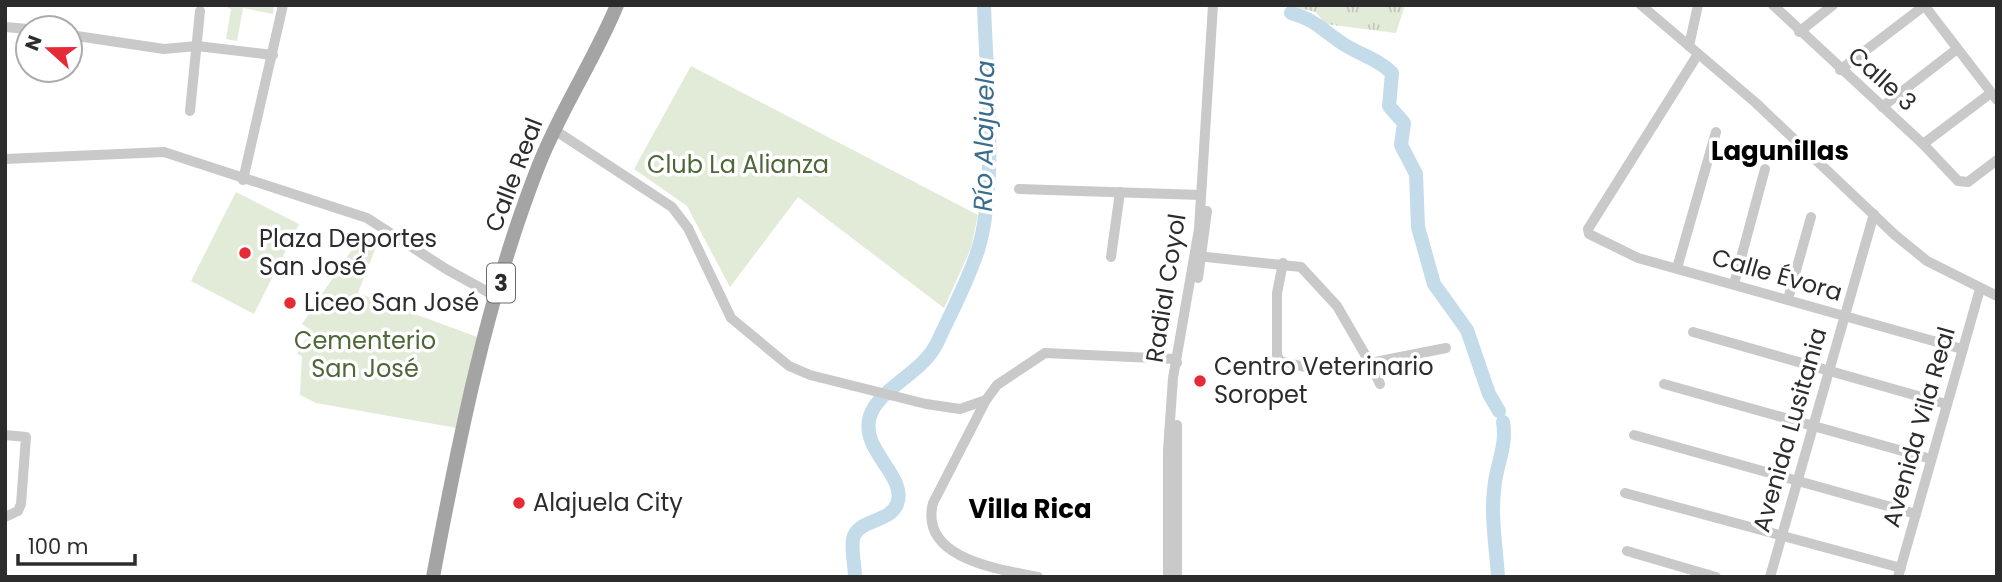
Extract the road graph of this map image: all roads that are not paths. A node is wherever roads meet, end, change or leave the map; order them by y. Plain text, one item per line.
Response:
1 (283, 5) edge
2 (617, 5) edge
3 (1641, 5) edge
4 (1698, 5) edge
5 (1773, 5) edge
6 (1833, 5) edge
7 (1924, 5) edge
8 (200, 11) dead end
9 (1799, 32) junction
10 (84, 37) edge
11 (197, 46) junction
12 (1689, 46) junction
13 (1957, 49) junction
14 (1698, 54) junction
15 (273, 55) junction
16 (1840, 70) junction
17 (1994, 97) edge
18 (1882, 107) junction
19 (190, 111) dead end
20 (553, 129) junction
21 (1716, 132) dead end
22 (1923, 144) junction
23 (5, 159) edge
24 (1997, 160) edge
25 (1765, 169) dead end
26 (243, 180) junction
27 (1019, 190) dead end
28 (1120, 192) junction
29 (1206, 195) junction
30 (1874, 214) junction
31 (1811, 217) dead end
32 (1198, 256) junction
33 (1111, 257) dead end
34 (1283, 262) junction
35 (1677, 268) junction
36 (1192, 270) junction
37 (1734, 284) junction
38 (1980, 289) junction
39 (1997, 296) edge
40 (497, 297) junction
41 (1788, 299) junction
42 (1192, 305) junction
43 (1183, 314) junction
44 (1845, 316) junction
45 (1187, 332) junction
46 (1693, 332) dead end
47 (1446, 348) dead end
48 (1962, 349) junction
49 (1175, 359) junction
50 (1370, 363) junction
51 (1309, 368) dead end
52 (1827, 371) junction
53 (1380, 384) dead end
54 (1664, 384) dead end
55 (1179, 390) junction
56 (986, 400) junction
57 (1946, 404) junction
58 (960, 410) junction
59 (1811, 425) junction
60 (967, 431) junction
61 (5, 435) edge
62 (1634, 435) dead end
63 (1931, 459) junction
64 (1173, 477) junction
65 (1796, 481) junction
66 (1625, 493) dead end
67 (1916, 514) junction
68 (5, 517) edge
69 (1782, 536) junction
70 (1627, 551) dead end
71 (1899, 573) edge
72 (433, 577) edge
73 (1038, 577) edge
74 (1173, 577) edge
75 (1716, 577) edge
76 (1770, 577) edge

1 - 15 street
2 - 20 main road, Calle Real / 3
3 - 12 street
4 - 12 street
5 - 9 street, Calle 3
6 - 9 street
7 - 13 street
7 - 16 street
8 - 11 street
9 - 16 street, Calle 3
10 - 11 street
11 - 15 street
11 - 19 street
12 - 14 street
13 - 17 street
13 - 18 street
14 - 30 street
14 - 35 street, Calle Évora
15 - 26 street
16 - 18 street, Calle 3
17 - 22 street
18 - 22 street, Calle 3
20 - 40 main road, Calle Real / 3
20 - 58 street
21 - 35 street
22 - 24 street, Calle 3
23 - 26 street
25 - 37 street
26 - 40 street
27 - 28 street
28 - 29 street
28 - 33 street
29 - 29 street, Radial Coyol
29 - 32 street, Radial Coyol
30 - 38 street
30 - 44 street, Avenida Lusitania
31 - 41 street
32 - 34 street
32 - 36 street, Radial Coyol
32 - 42 street, Radial Coyol
34 - 50 street
34 - 51 street
35 - 37 street, Calle Évora
36 - 42 street
36 - 43 street, Radial Coyol
37 - 41 street, Calle Évora
38 - 39 street
38 - 48 street, Avenida Vila Real
40 - 72 main road, Calle Real / 3
41 - 44 street, Calle Évora
42 - 45 street, Radial Coyol
43 - 45 street
43 - 49 street, Radial Coyol
44 - 48 street, Calle Évora
44 - 52 street, Avenida Lusitania
45 - 55 street, Radial Coyol
46 - 52 street
47 - 50 street
48 - 57 street, Avenida Vila Real
49 - 55 street
49 - 56 street
49 - 64 street, Radial Coyol
50 - 53 street
52 - 57 street
52 - 59 street, Avenida Lusitania
54 - 59 street
55 - 64 street, Radial Coyol
56 - 58 street
56 - 60 street
57 - 63 street, Avenida Vila Real
58 - 60 street
59 - 63 street
59 - 65 street, Avenida Lusitania
60 - 73 street
61 - 68 street
62 - 65 street
63 - 67 street, Avenida Vila Real
64 - 74 street, Radial Coyol
64 - 74 street, Radial Coyol
65 - 67 street
65 - 69 street, Avenida Lusitania
66 - 69 street
67 - 71 street, Avenida Vila Real
69 - 71 street
69 - 76 street, Avenida Lusitania
70 - 75 street

